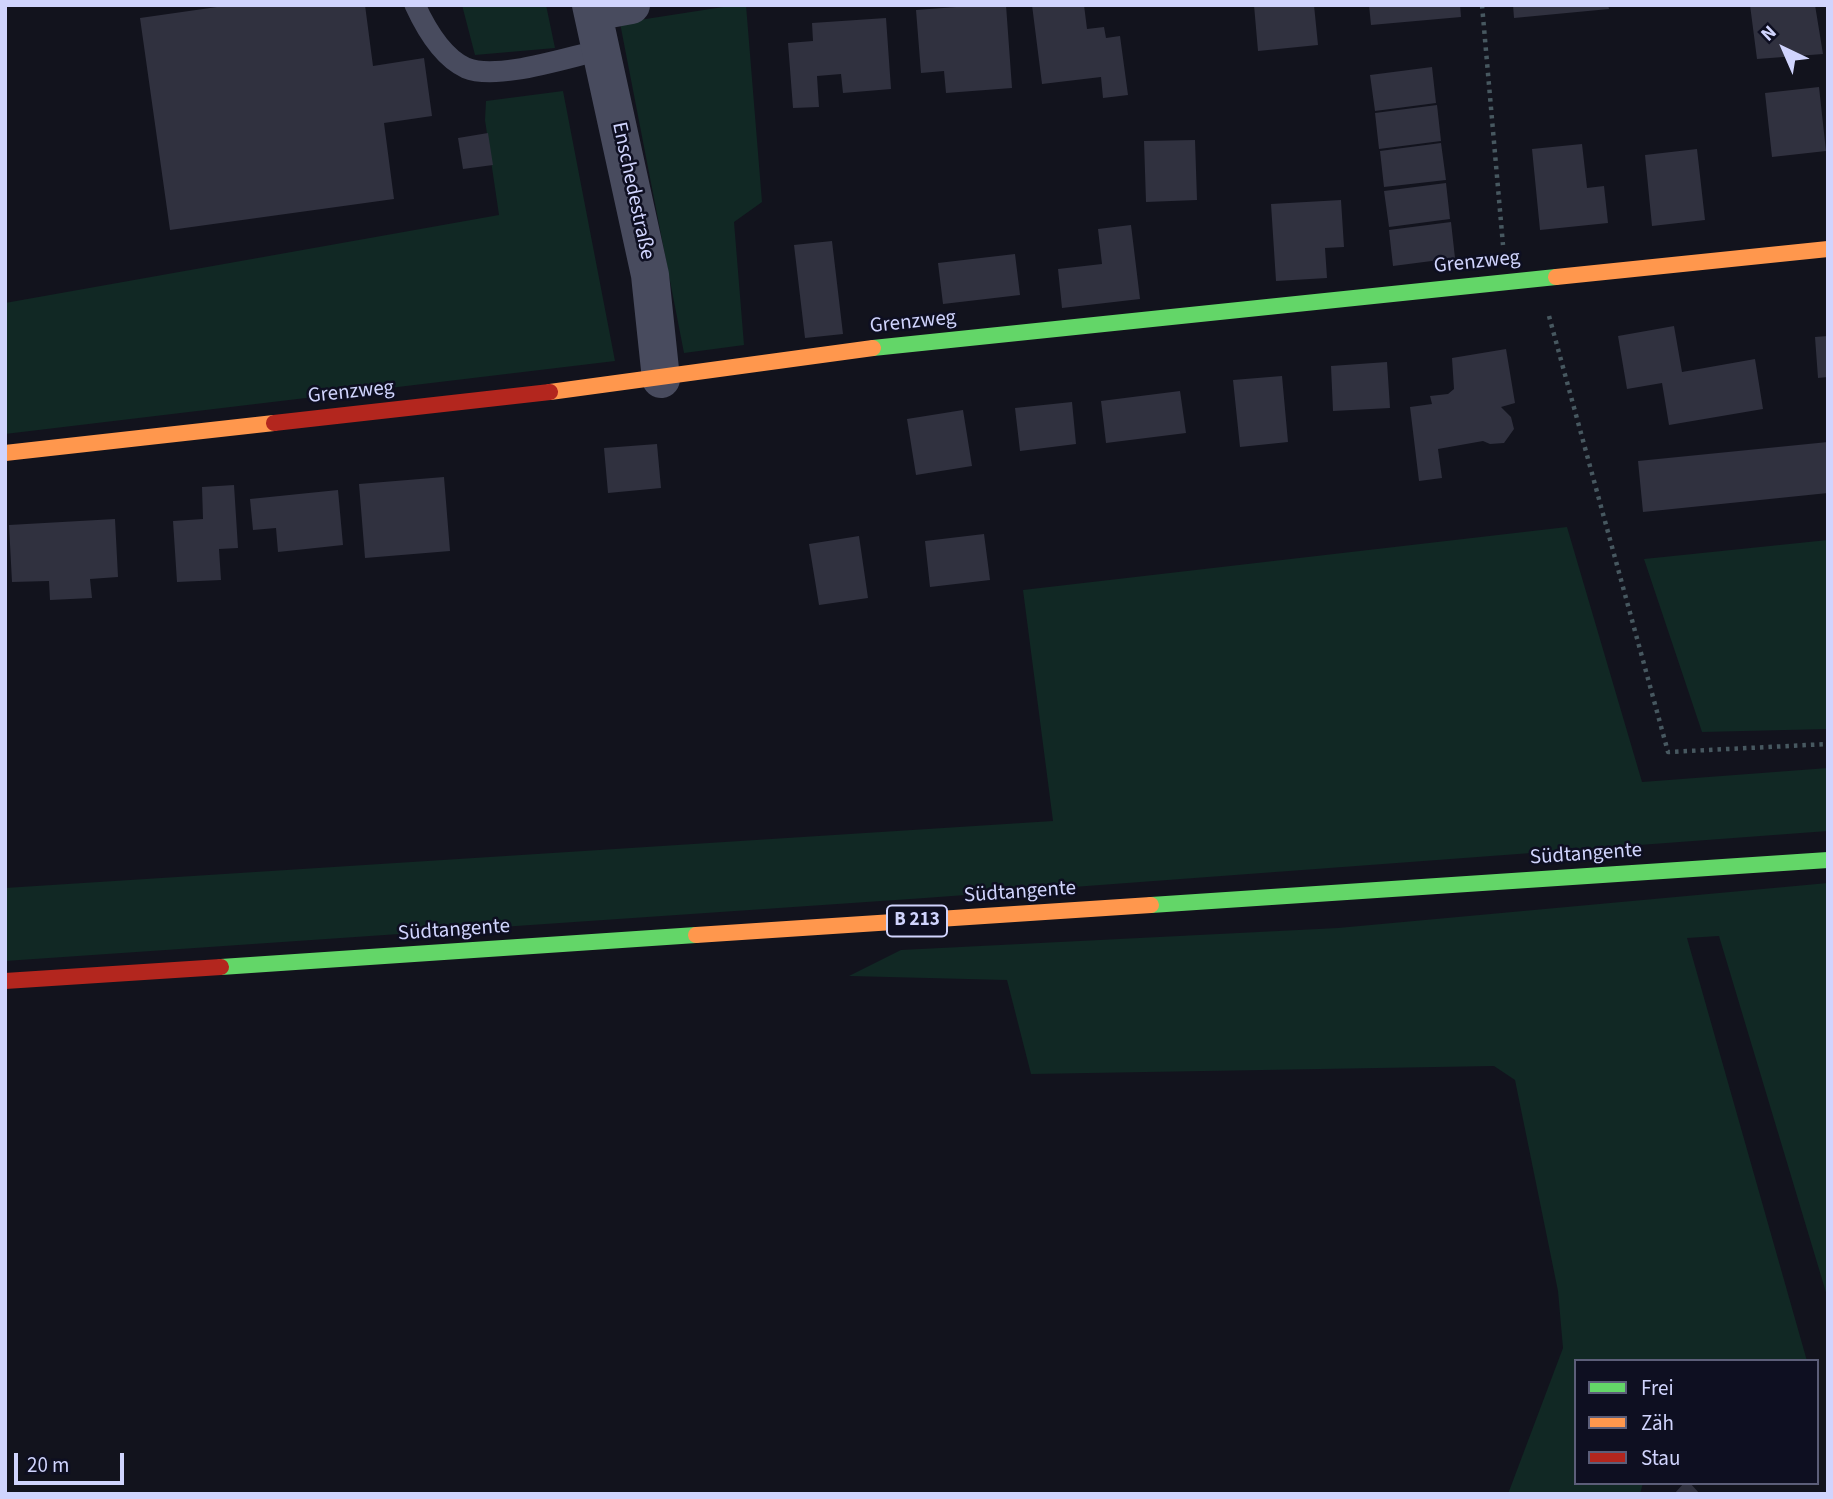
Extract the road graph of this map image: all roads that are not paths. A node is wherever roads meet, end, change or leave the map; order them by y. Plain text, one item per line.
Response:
1 (415, 5) edge
2 (631, 5) edge
3 (592, 9) edge
4 (601, 50) junction
5 (1828, 250) edge
6 (661, 379) junction
7 (5, 453) edge
8 (1828, 860) edge
9 (5, 981) edge

1 - 4 lane
2 - 3 street
3 - 4 street, Enschedestraße
4 - 6 street, Enschedestraße
5 - 6 street, Grenzweg
6 - 7 street, Grenzweg
8 - 9 street, Südtangente / B 213

